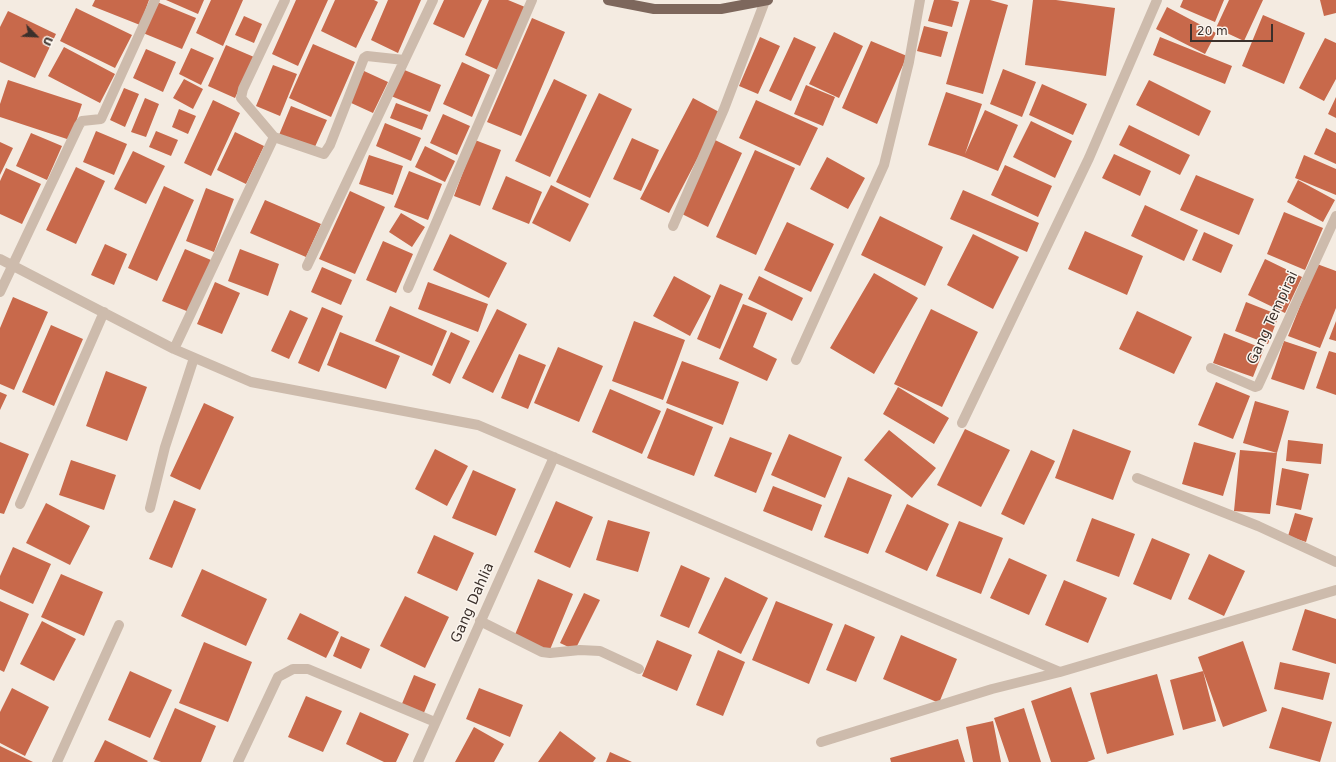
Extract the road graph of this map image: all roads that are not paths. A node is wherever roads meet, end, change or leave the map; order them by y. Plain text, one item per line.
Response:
1 (155, 0) edge
2 (285, 0) edge
3 (433, 0) edge
4 (532, 0) edge
5 (608, 0) edge
6 (767, 0) edge
7 (920, 0) edge
8 (1157, 0) edge
9 (404, 60) junction
10 (274, 137) junction
11 (1336, 216) edge
12 (673, 226) dead end
13 (0, 259) edge
14 (12, 265) junction
15 (308, 266) dead end
16 (408, 288) dead end
17 (0, 292) edge
18 (104, 312) junction
19 (174, 349) junction
20 (194, 358) junction
21 (796, 360) dead end
22 (1211, 368) dead end
23 (962, 423) dead end
24 (554, 457) junction
25 (1137, 478) dead end
26 (20, 504) dead end
27 (150, 508) dead end
28 (1336, 562) edge
29 (1336, 590) edge
30 (480, 621) junction
31 (119, 625) dead end
32 (639, 669) dead end
33 (1060, 672) junction
34 (435, 722) junction
35 (821, 742) dead end
36 (57, 762) edge
37 (238, 762) edge
38 (418, 762) edge

1 - 14 street
2 - 10 street
3 - 9 street
4 - 16 street
5 - 6 main road
6 - 12 street
7 - 21 street
8 - 23 street
9 - 10 street
9 - 15 street
10 - 19 street
11 - 22 street, Gang Tempirai
13 - 14 street
14 - 17 street
14 - 18 street
18 - 19 street
18 - 26 street
19 - 20 street
20 - 24 street
20 - 27 street
24 - 30 street, Gang Dahlia
24 - 33 street
25 - 28 street
29 - 33 street
30 - 32 street
30 - 34 street, Gang Dahlia
31 - 36 street
33 - 35 street
34 - 37 street
34 - 38 street, Gang Dahlia

